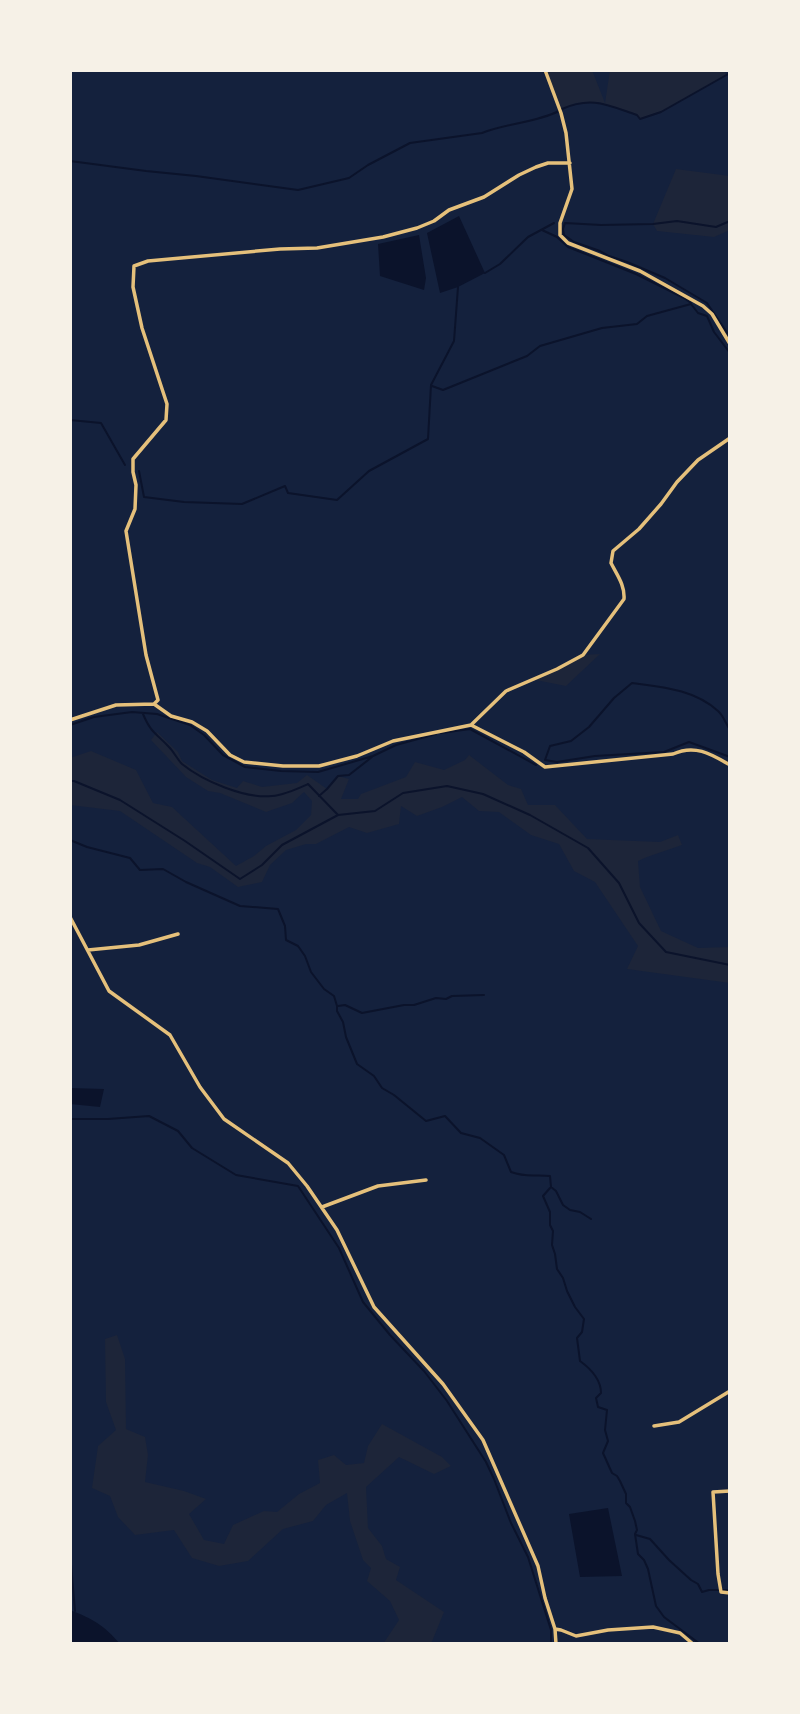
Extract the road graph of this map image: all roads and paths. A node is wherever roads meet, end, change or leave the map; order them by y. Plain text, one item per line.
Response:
1 (545, 70) edge
2 (570, 163) junction
3 (730, 344) edge
4 (730, 438) edge
5 (154, 704) junction
6 (70, 720) edge
7 (471, 724) junction
8 (730, 765) edge
9 (70, 917) edge
10 (178, 934) dead end
11 (88, 950) junction
12 (426, 1180) dead end
13 (322, 1207) junction
14 (730, 1391) edge
15 (654, 1426) dead end
16 (730, 1491) edge
17 (730, 1593) edge
18 (555, 1629) junction
19 (556, 1644) edge
20 (693, 1644) edge

1 - 2 street
2 - 3 street
2 - 5 street
4 - 7 street
5 - 6 street
5 - 7 street
7 - 8 street
9 - 11 street
10 - 11 street
11 - 13 street
12 - 13 street
13 - 18 street
14 - 15 street
16 - 17 street
18 - 19 street
18 - 20 street

